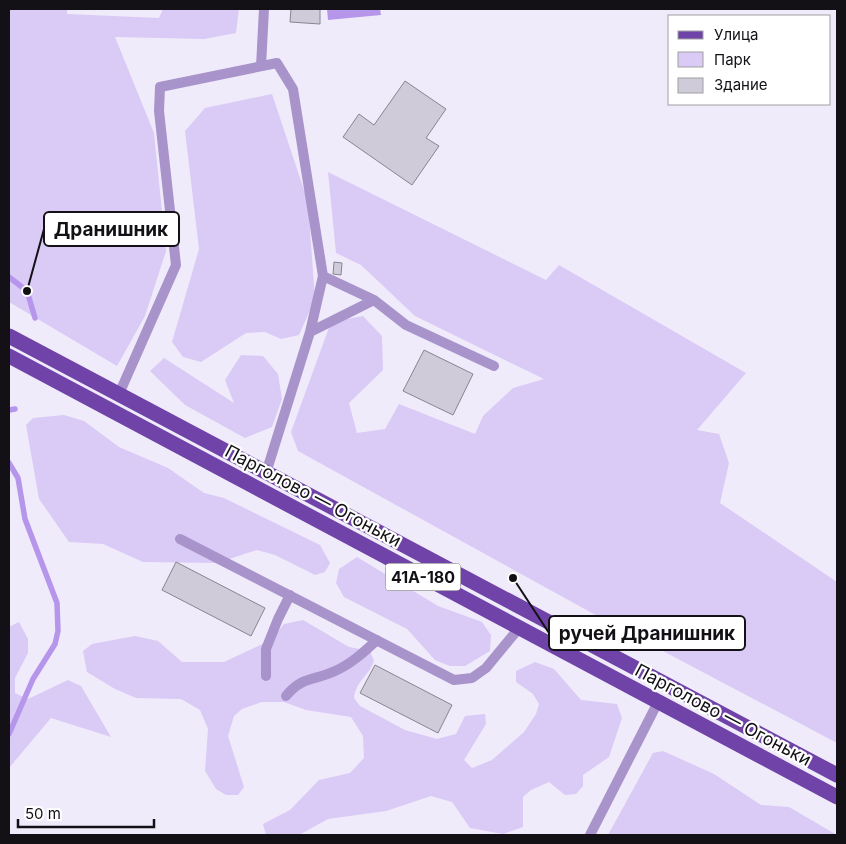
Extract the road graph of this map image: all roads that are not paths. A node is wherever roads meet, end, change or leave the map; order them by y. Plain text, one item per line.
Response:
1 (264, 9) edge
2 (261, 66) junction
3 (323, 276) junction
4 (374, 300) junction
5 (310, 332) junction
6 (9, 336) edge
7 (9, 356) edge
8 (494, 366) dead end
9 (119, 394) junction
10 (266, 474) junction
11 (180, 539) dead end
12 (290, 595) junction
13 (519, 628) junction
14 (377, 640) junction
15 (266, 676) dead end
16 (286, 696) dead end
17 (658, 702) junction
18 (837, 775) edge
19 (837, 797) edge
20 (590, 835) edge

1 - 2 lane
2 - 3 lane
2 - 9 lane
3 - 4 lane
3 - 5 lane
4 - 5 lane
4 - 8 lane
5 - 10 lane
6 - 9 main road, Парголово — Огоньки / 41А-180
7 - 13 main road, Парголово — Огоньки / 41А-180
9 - 10 main road, Парголово — Огоньки / 41А-180
10 - 18 main road, Парголово — Огоньки / 41А-180
11 - 12 lane
12 - 14 lane
12 - 15 lane
13 - 14 lane
13 - 17 main road, Парголово — Огоньки / 41А-180
14 - 16 lane
17 - 19 main road, Парголово — Огоньки / 41А-180
17 - 20 lane

